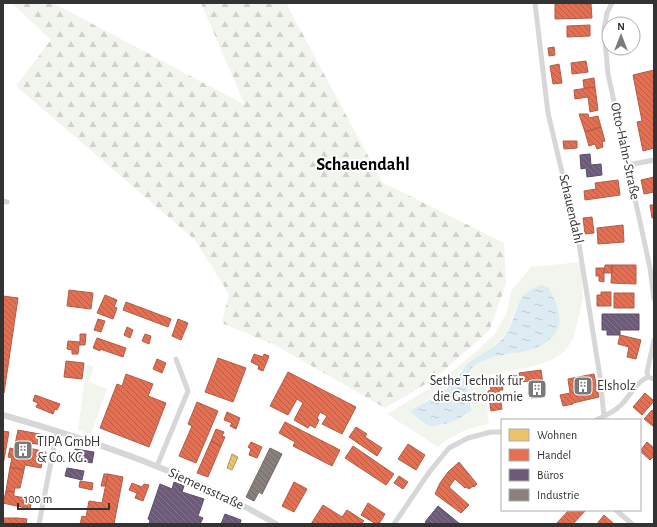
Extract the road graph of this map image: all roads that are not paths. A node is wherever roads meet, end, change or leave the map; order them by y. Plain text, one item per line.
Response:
1 (535, 3) edge
2 (612, 3) edge
3 (654, 160) edge
4 (628, 165) junction
5 (654, 300) edge
6 (654, 340) edge
7 (176, 359) dead end
8 (648, 377) junction
9 (654, 379) edge
10 (3, 415) edge
11 (604, 416) junction
12 (598, 419) edge
13 (57, 432) junction
14 (501, 432) edge
15 (157, 466) junction
16 (617, 511) edge
17 (39, 524) edge
18 (276, 524) edge
19 (394, 524) edge
20 (632, 524) edge

1 - 11 street, Schauendahl
2 - 4 street, Otto-Hahn-Straße
3 - 4 street
4 - 5 street, Otto-Hahn-Straße
6 - 8 street
7 - 15 street, Siemensstraße
8 - 9 street
8 - 11 street
10 - 13 street, Siemensstraße
11 - 12 street
13 - 15 street, Siemensstraße
13 - 17 street
14 - 19 street
15 - 18 street, Siemensstraße
16 - 20 street

